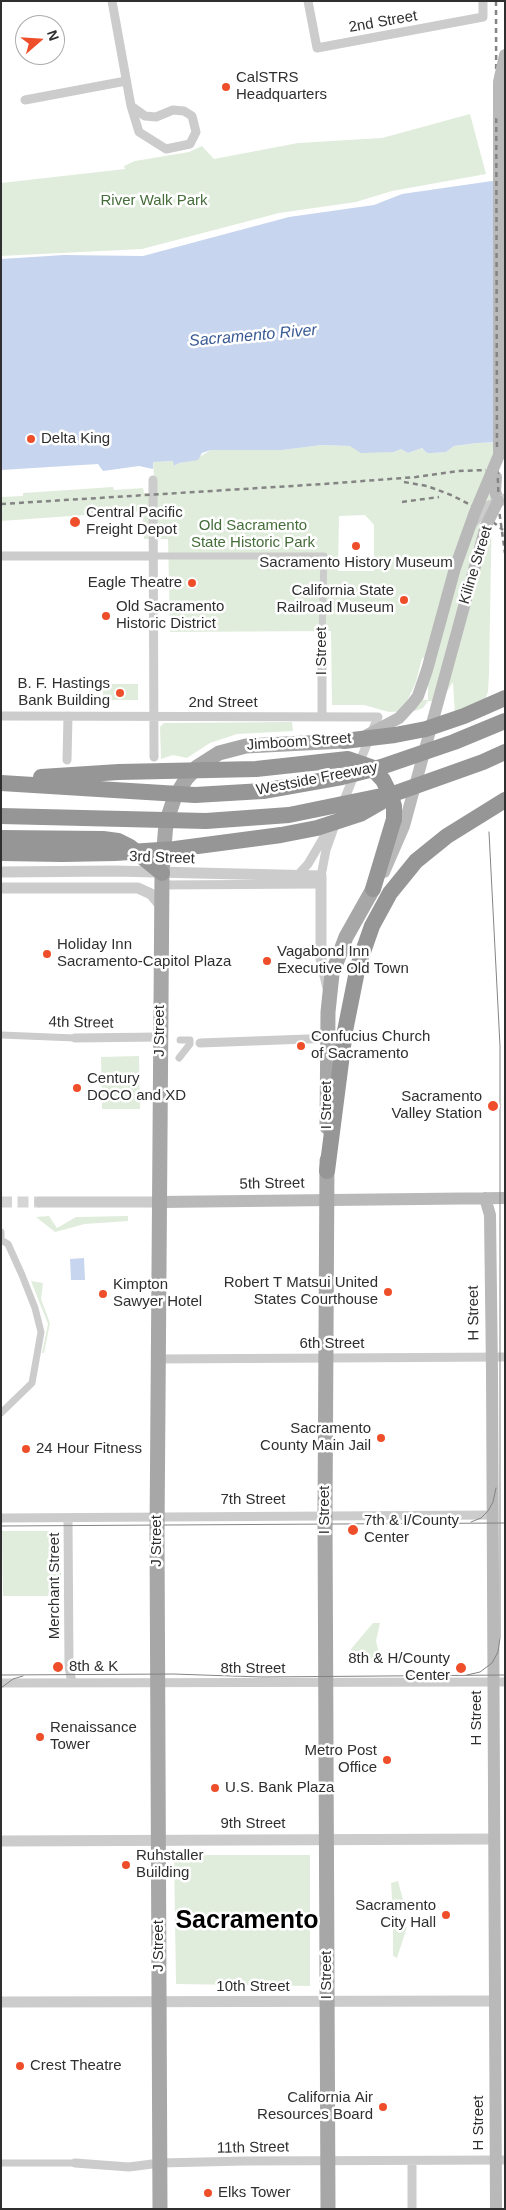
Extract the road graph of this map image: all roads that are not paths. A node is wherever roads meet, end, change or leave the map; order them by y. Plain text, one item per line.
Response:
1 (112, 1) edge
2 (308, 1) edge
3 (483, 1) edge
4 (505, 55) edge
5 (126, 81) junction
6 (25, 100) dead end
7 (130, 106) junction
8 (499, 456) junction
9 (153, 480) dead end
10 (502, 502) edge
11 (471, 526) junction
12 (1, 556) edge
13 (154, 556) junction
14 (322, 636) joint
15 (505, 698) edge
16 (1, 716) edge
17 (68, 716) junction
18 (154, 717) junction
19 (322, 717) junction
20 (378, 717) joint
21 (505, 721) edge
22 (344, 741) junction
23 (505, 752) edge
24 (154, 757) dead end
25 (68, 760) dead end
26 (1, 782) edge
27 (396, 793) junction
28 (505, 800) edge
29 (338, 815) junction
30 (1, 816) edge
31 (399, 822) junction
32 (1, 838) edge
33 (1, 853) edge
34 (1, 872) edge
35 (297, 876) junction
36 (162, 879) junction
37 (321, 880) junction
38 (1, 888) edge
39 (374, 889) joint
40 (161, 906) junction
41 (329, 992) junction
42 (345, 1031) junction
43 (1, 1035) edge
44 (160, 1037) junction
45 (75, 1038) joint
46 (328, 1039) junction
47 (180, 1040) dead end
48 (200, 1043) dead end
49 (180, 1058) dead end
50 (327, 1172) junction
51 (485, 1198) junction
52 (505, 1198) edge
53 (326, 1200) junction
54 (40, 1202) tunnel mouth
55 (160, 1202) junction
56 (1, 1232) edge
57 (4, 1241) edge
58 (491, 1357) junction
59 (505, 1357) edge
60 (326, 1358) junction
61 (159, 1359) junction
62 (1, 1413) edge
63 (499, 1515) edge
64 (325, 1516) junction
65 (157, 1517) junction
66 (1, 1518) edge
67 (68, 1518) junction
68 (499, 1682) edge
69 (1, 1683) edge
70 (72, 1683) junction
71 (158, 1683) junction
72 (326, 1683) junction
73 (499, 1839) edge
74 (159, 1840) junction
75 (326, 1840) junction
76 (1, 1841) edge
77 (1, 2002) edge
78 (160, 2002) junction
79 (327, 2002) junction
80 (500, 2002) edge
81 (500, 2160) edge
82 (328, 2161) junction
83 (412, 2161) junction
84 (1, 2162) edge
85 (74, 2163) joint
86 (160, 2163) junction
87 (160, 2209) edge
88 (328, 2209) edge
89 (412, 2209) edge
90 (496, 2209) edge

1 - 5 street
2 - 3 street, 2nd Street
4 - 8 main road, bridge
5 - 6 street
5 - 7 street
7 - 7 street
8 - 10 main road, bridge
8 - 11 main road, Jimboom Street, bridge
9 - 13 street
10 - 11 street, bridge
10 - 31 main road, Kiline Street, bridge
11 - 22 main road, Jimboom Street, bridge
12 - 13 street
13 - 14 street, I Street
13 - 18 street
14 - 19 street, I Street
15 - 22 highway, bridge
16 - 17 street, 2nd Street
17 - 18 street, 2nd Street
17 - 25 street
18 - 19 street, 2nd Street
18 - 24 street
19 - 20 street, 2nd Street
20 - 29 street, I Street
21 - 26 highway, Westside Freeway, bridge
22 - 36 main road, Jimboom Street
23 - 27 highway, Westside Freeway, bridge
26 - 31 highway, bridge
27 - 30 highway, Westside Freeway, bridge
27 - 33 highway, bridge
28 - 42 highway
29 - 35 street, I Street
29 - 37 street, I Street
31 - 39 highway
32 - 36 highway
34 - 36 street, 3rd Street
35 - 36 street, 3rd Street
35 - 37 street, 3rd Street
36 - 37 street, 3rd Street
36 - 40 main road, J Street
37 - 41 street, I Street
38 - 40 street, 3rd Street
39 - 41 main road
40 - 44 main road, J Street
41 - 46 main road, I Street
42 - 46 street
42 - 50 highway
43 - 45 street, 4th Street
44 - 45 street, 4th Street
44 - 55 main road, J Street
46 - 48 street
46 - 50 main road, I Street
47 - 49 street
50 - 53 main road, I Street
51 - 52 main road, 5th Street
51 - 53 main road, 5th Street
51 - 58 main road, H Street
53 - 55 main road, 5th Street
53 - 60 main road, I Street
54 - 55 street, 5th Street
55 - 61 main road, J Street
56 - 57 street
57 - 62 street
58 - 59 street, 6th Street
58 - 60 street, 6th Street
58 - 63 main road, H Street
60 - 61 street, 6th Street
60 - 64 main road, I Street
61 - 65 main road, J Street
63 - 64 street, 7th Street
63 - 68 main road, H Street
64 - 65 street, 7th Street
64 - 72 main road, I Street
65 - 67 street, 7th Street
65 - 71 main road, J Street
66 - 67 street, 7th Street
67 - 70 street, Merchant Street
68 - 72 street, 8th Street
68 - 73 main road, H Street
69 - 70 street, 8th Street
70 - 71 street, 8th Street
71 - 72 street, 8th Street
71 - 74 main road, J Street
72 - 75 main road, I Street
73 - 75 street, 9th Street
73 - 80 main road, H Street
74 - 75 street, 9th Street
74 - 76 street, 9th Street
74 - 78 main road, J Street
75 - 79 main road, I Street
77 - 78 street, 10th Street
78 - 79 street, 10th Street
78 - 86 main road, J Street
79 - 80 street, 10th Street
79 - 82 main road, I Street
80 - 81 main road, H Street
81 - 83 street, 11th Street
81 - 90 main road, H Street
82 - 83 street, 11th Street
82 - 86 street, 11th Street
82 - 88 main road, I Street
83 - 89 street
84 - 85 street, 11th Street
85 - 86 street, 11th Street
86 - 87 main road, J Street

